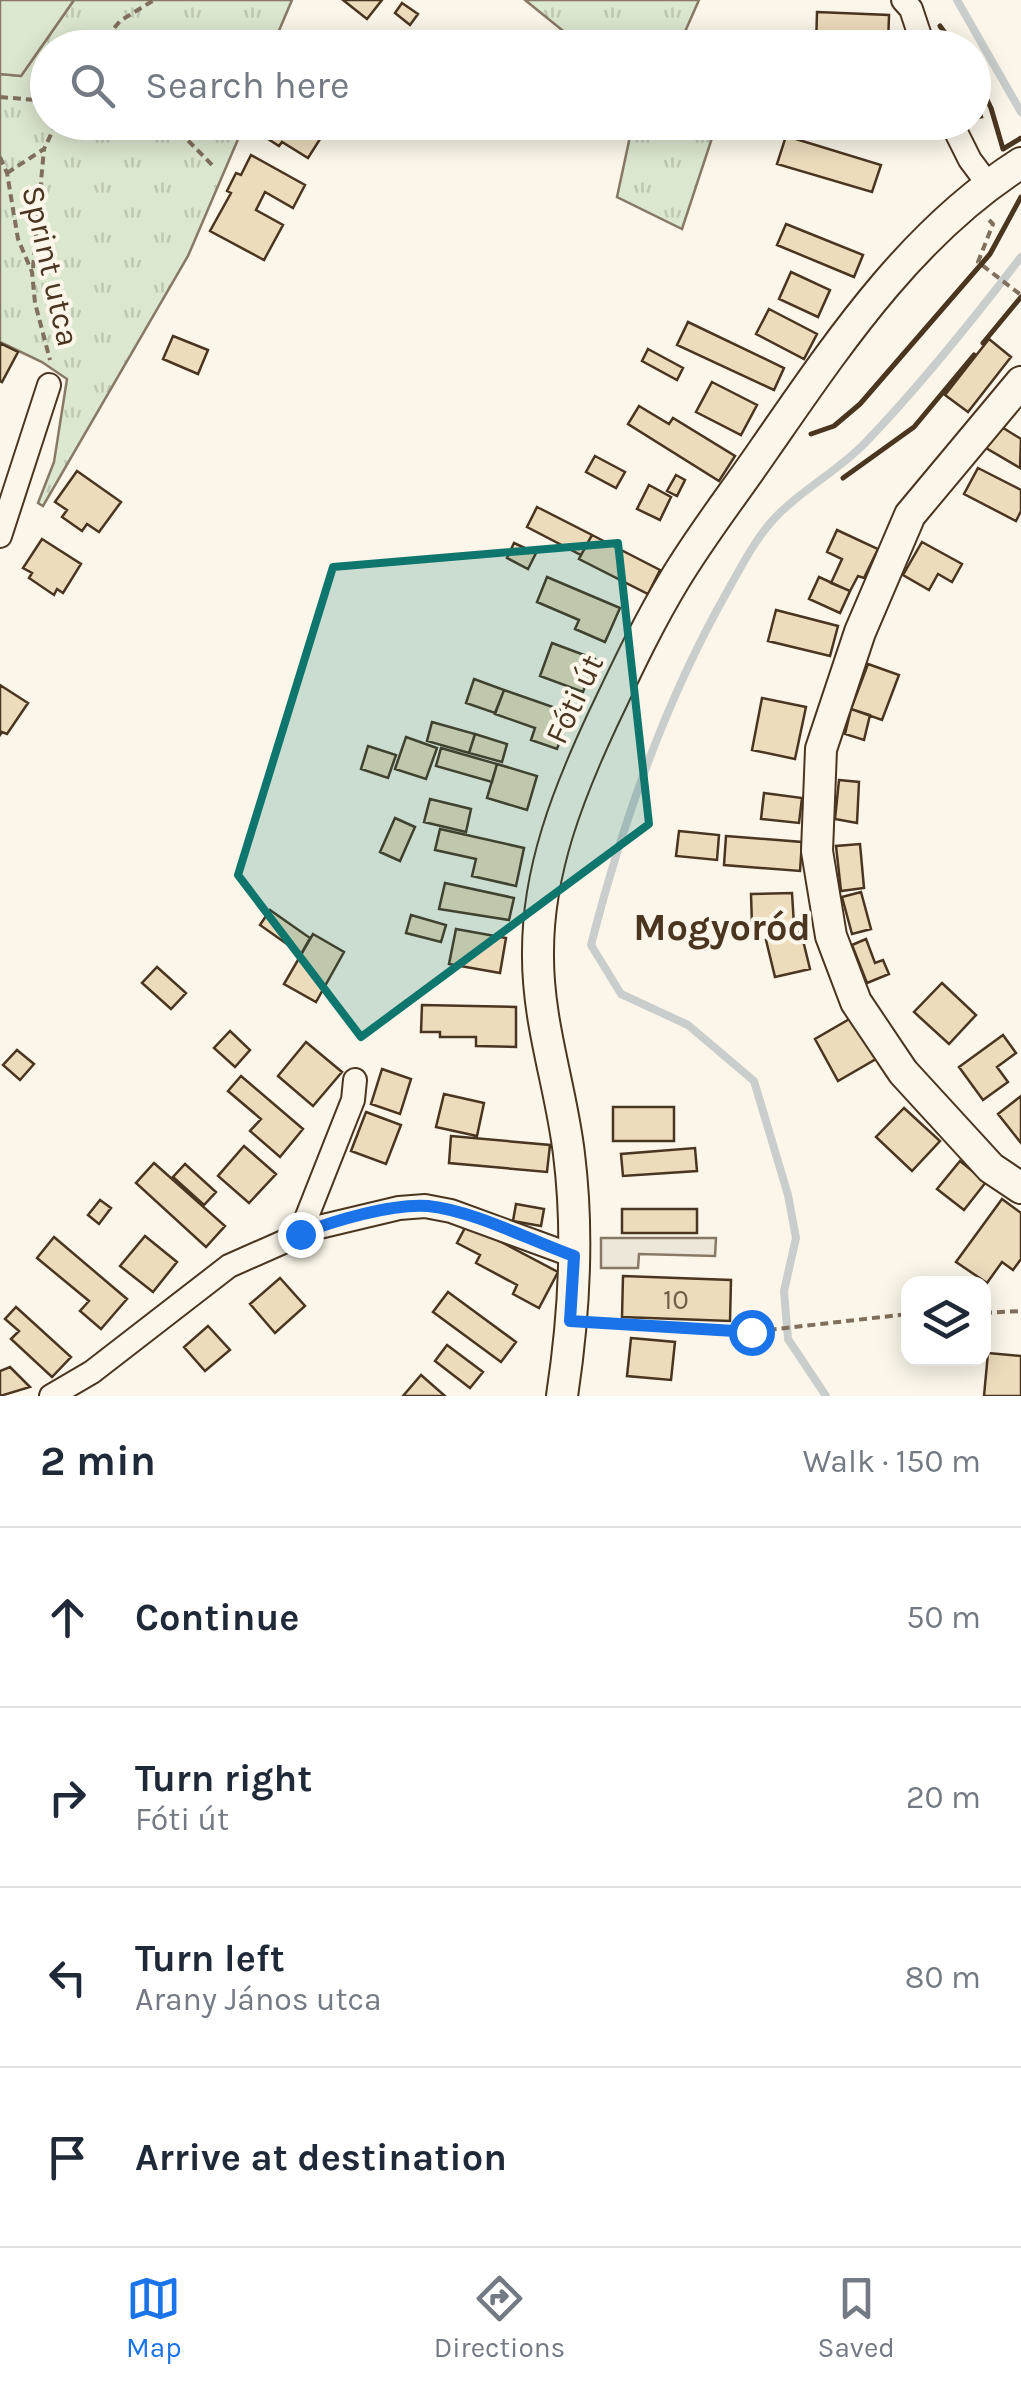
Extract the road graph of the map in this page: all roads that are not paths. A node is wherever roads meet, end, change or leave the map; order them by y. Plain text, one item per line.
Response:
1 (903, 0) edge
2 (918, 30) edge
3 (960, 140) edge
4 (1021, 163) edge
5 (988, 184) junction
6 (1021, 382) edge
7 (49, 386) road end
8 (0, 536) edge
9 (355, 1080) dead end
10 (1021, 1188) edge
11 (300, 1234) junction
12 (574, 1256) junction
13 (52, 1396) edge
14 (562, 1396) edge

1 - 2 street
3 - 5 street
4 - 5 main road, Fóti út
5 - 12 main road, Fóti út
6 - 10 main road
7 - 8 street
9 - 11 street
11 - 12 street
11 - 13 street
12 - 14 main road, Fóti út

